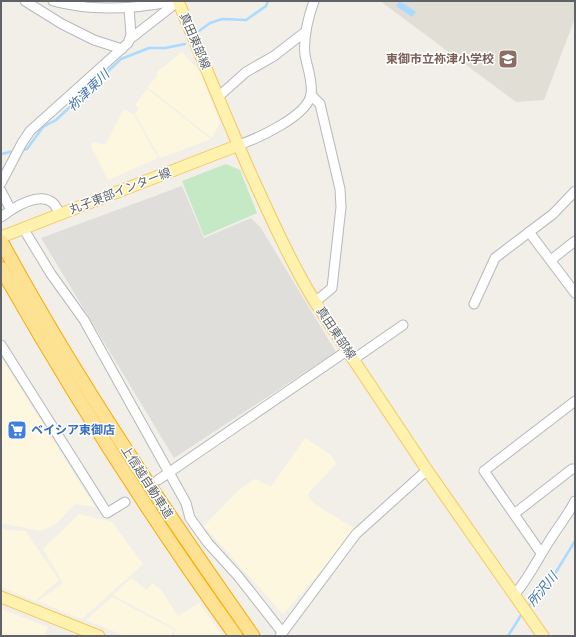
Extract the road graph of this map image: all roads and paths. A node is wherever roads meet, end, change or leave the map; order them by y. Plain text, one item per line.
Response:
1 (25, 1) edge
2 (53, 1) edge
3 (314, 1) edge
4 (174, 3) edge
5 (129, 8) junction
6 (305, 32) junction
7 (130, 39) junction
8 (122, 49) junction
9 (311, 94) junction
10 (218, 97) junction
11 (239, 145) junction
12 (1, 182) edge
13 (1, 191) edge
14 (575, 191) edge
15 (11, 210) junction
16 (60, 214) junction
17 (1, 217) edge
18 (23, 228) junction
19 (529, 232) junction
20 (1, 237) edge
21 (575, 242) edge
22 (4, 245) edge
23 (551, 260) junction
24 (1, 268) edge
25 (575, 293) edge
26 (315, 302) junction
27 (474, 304) dead end
28 (403, 325) dead end
29 (1, 345) edge
30 (351, 355) junction
31 (575, 401) edge
32 (575, 468) edge
33 (427, 470) junction
34 (169, 474) junction
35 (158, 480) dead end
36 (575, 501) edge
37 (125, 502) dead end
38 (514, 514) junction
39 (541, 553) junction
40 (1, 597) edge
41 (517, 598) junction
42 (281, 634) edge
43 (98, 636) edge
44 (236, 636) edge
45 (253, 636) edge
46 (543, 636) edge

1 - 8 street
2 - 5 street
3 - 6 street
4 - 5 street
4 - 7 street
4 - 10 main road, 真田東部線
5 - 7 street
6 - 9 street
6 - 10 street
7 - 8 street
8 - 12 street
9 - 11 street
9 - 26 street
10 - 11 main road, 真田東部線
11 - 16 main road, 丸子東部インター線
11 - 26 main road, 真田東部線
13 - 15 street
14 - 19 street
15 - 16 street
15 - 17 street
16 - 18 main road, 丸子東部インター線
18 - 20 main road, 丸子東部インター線
18 - 34 street
19 - 23 street
19 - 27 street
21 - 23 street
22 - 45 highway, 上信越自動車道
23 - 25 street
24 - 44 highway, 上信越自動車道
26 - 30 main road, 真田東部線
28 - 30 street
29 - 37 street
30 - 33 main road, 真田東部線
30 - 34 street
31 - 38 street
32 - 38 street
33 - 41 main road, 真田東部線
33 - 42 street
34 - 35 street
34 - 42 street
36 - 39 street
38 - 39 street
39 - 41 street
40 - 43 main road
41 - 46 main road, 真田東部線

